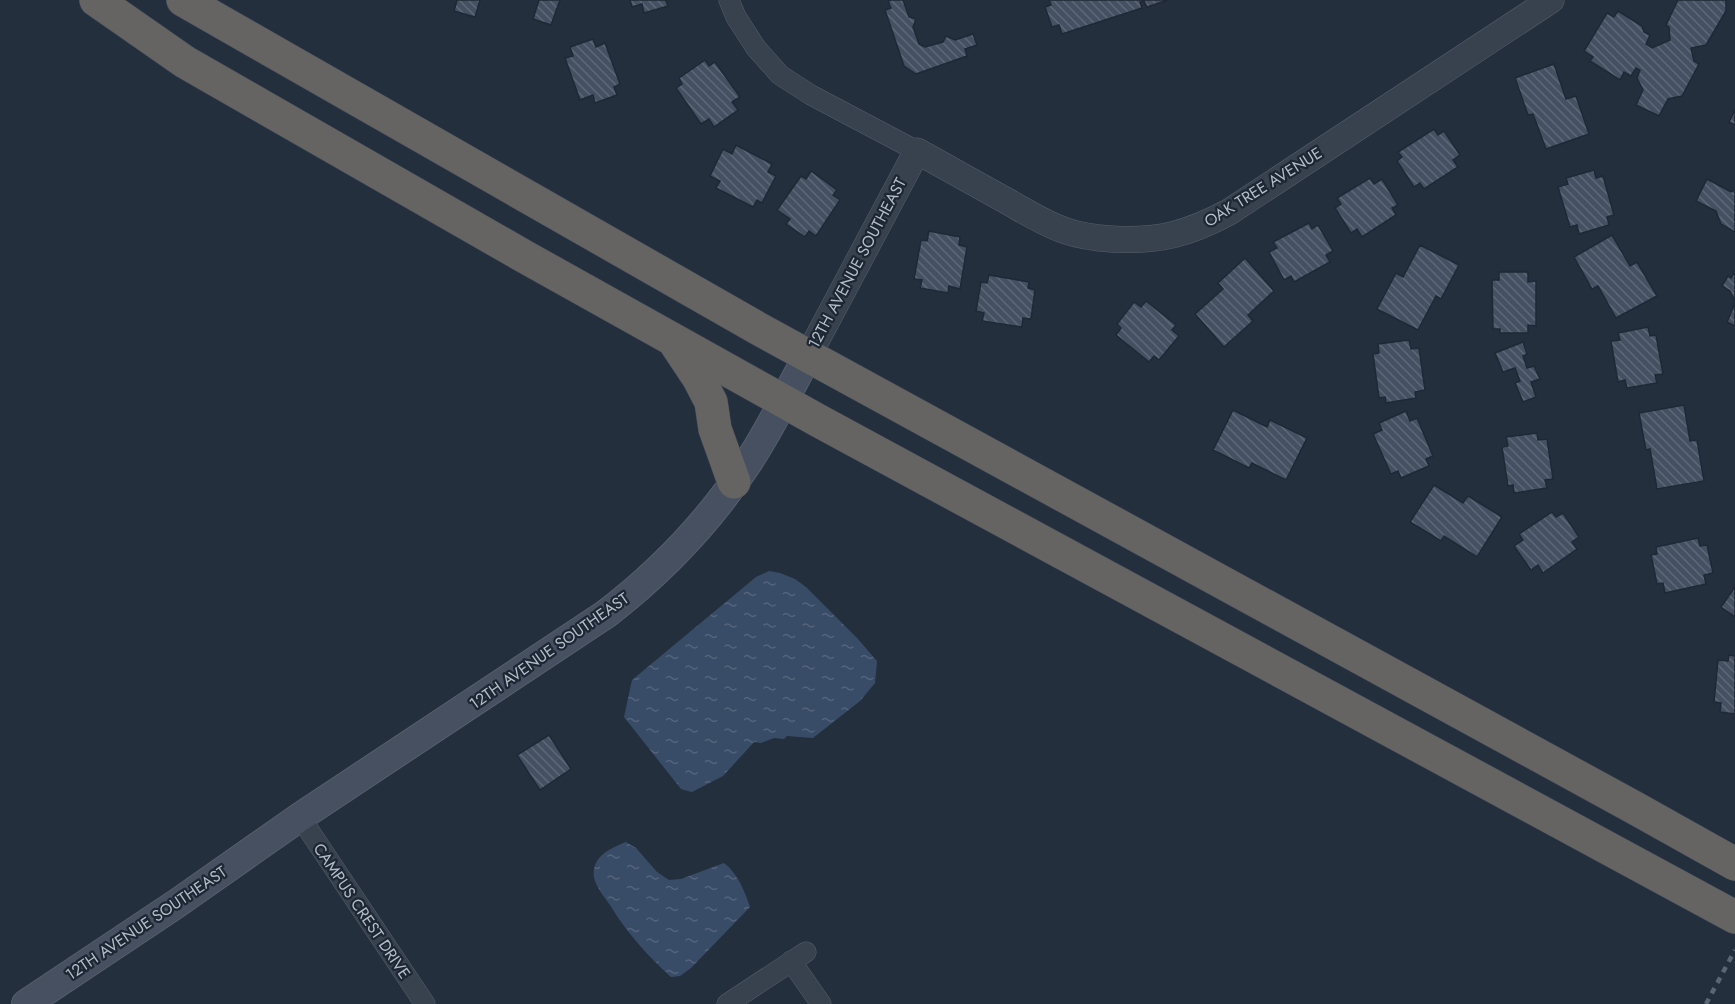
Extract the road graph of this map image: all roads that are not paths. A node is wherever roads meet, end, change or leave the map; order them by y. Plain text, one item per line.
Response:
1 (96, 0) edge
2 (183, 0) edge
3 (729, 0) edge
4 (1551, 0) edge
5 (917, 151) junction
6 (673, 339) junction
7 (808, 356) junction
8 (783, 400) junction
9 (734, 482) junction
10 (300, 817) junction
11 (1722, 857) edge
12 (1735, 917) edge
13 (26, 1004) edge
14 (425, 1004) edge
15 (728, 1004) edge
16 (821, 1004) edge

1 - 6 highway
2 - 7 highway
3 - 5 street
4 - 5 street, OAK TREE AVENUE
5 - 7 street, 12TH AVENUE SOUTHEAST
6 - 8 highway
6 - 9 highway
7 - 8 main road, 12TH AVENUE SOUTHEAST
7 - 11 highway
8 - 9 main road, 12TH AVENUE SOUTHEAST
8 - 12 highway
9 - 10 main road, 12TH AVENUE SOUTHEAST
10 - 13 main road, 12TH AVENUE SOUTHEAST
10 - 14 street, CAMPUS CREST DRIVE
15 - 16 street

